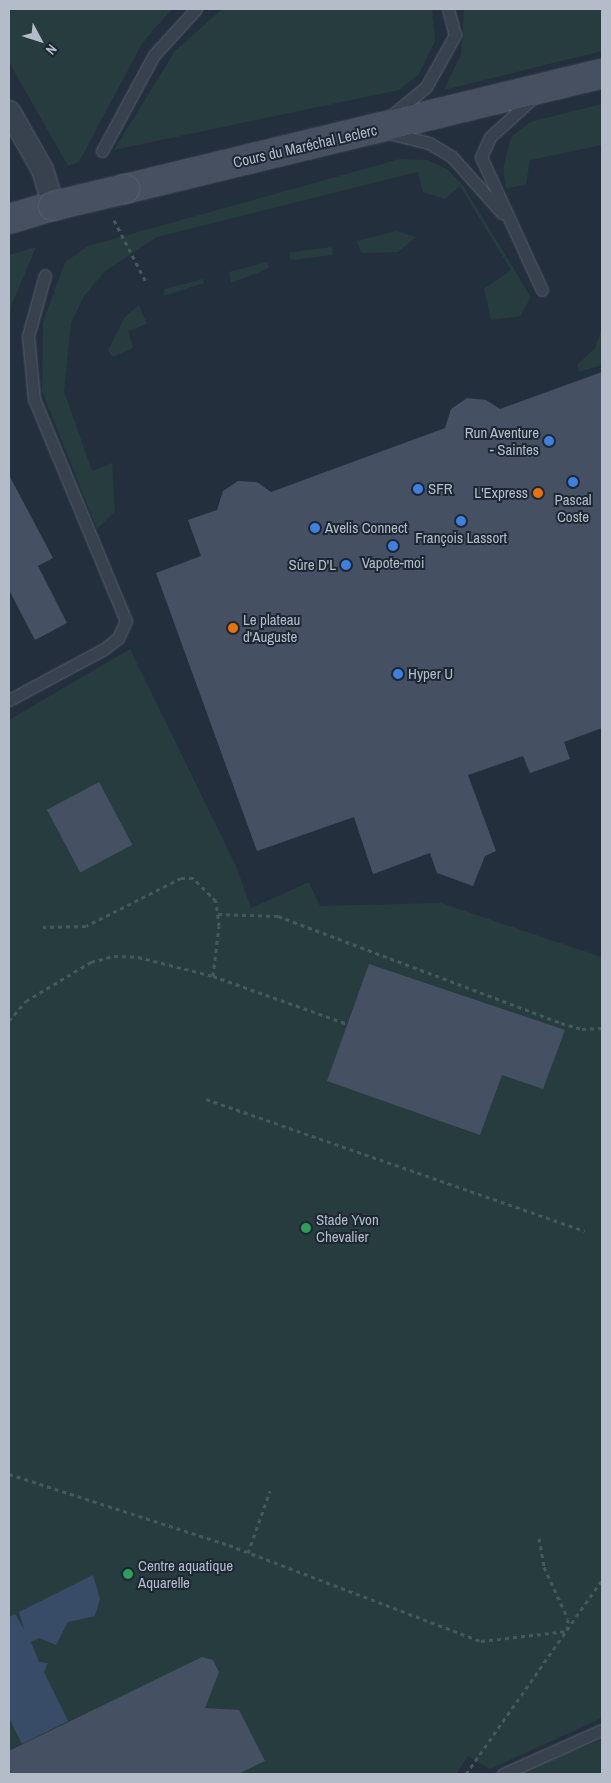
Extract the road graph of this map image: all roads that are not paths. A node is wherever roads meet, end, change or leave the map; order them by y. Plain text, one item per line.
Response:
1 (196, 9) edge
2 (448, 9) edge
3 (602, 74) edge
4 (543, 88) junction
5 (9, 111) edge
6 (374, 129) junction
7 (102, 151) dead end
8 (53, 206) junction
9 (9, 219) edge
10 (509, 221) junction
11 (45, 275) dead end
12 (542, 290) dead end
13 (9, 700) edge
14 (602, 1730) edge
15 (503, 1774) edge

1 - 7 lane
2 - 6 lane
3 - 4 main road, Cours du Maréchal Leclerc
4 - 6 main road, Cours du Maréchal Leclerc
4 - 10 lane
5 - 8 street
6 - 8 main road, Cours du Maréchal Leclerc, bridge
6 - 10 lane
8 - 9 main road, Cours du Maréchal Leclerc
10 - 12 lane
11 - 13 lane
14 - 15 lane

